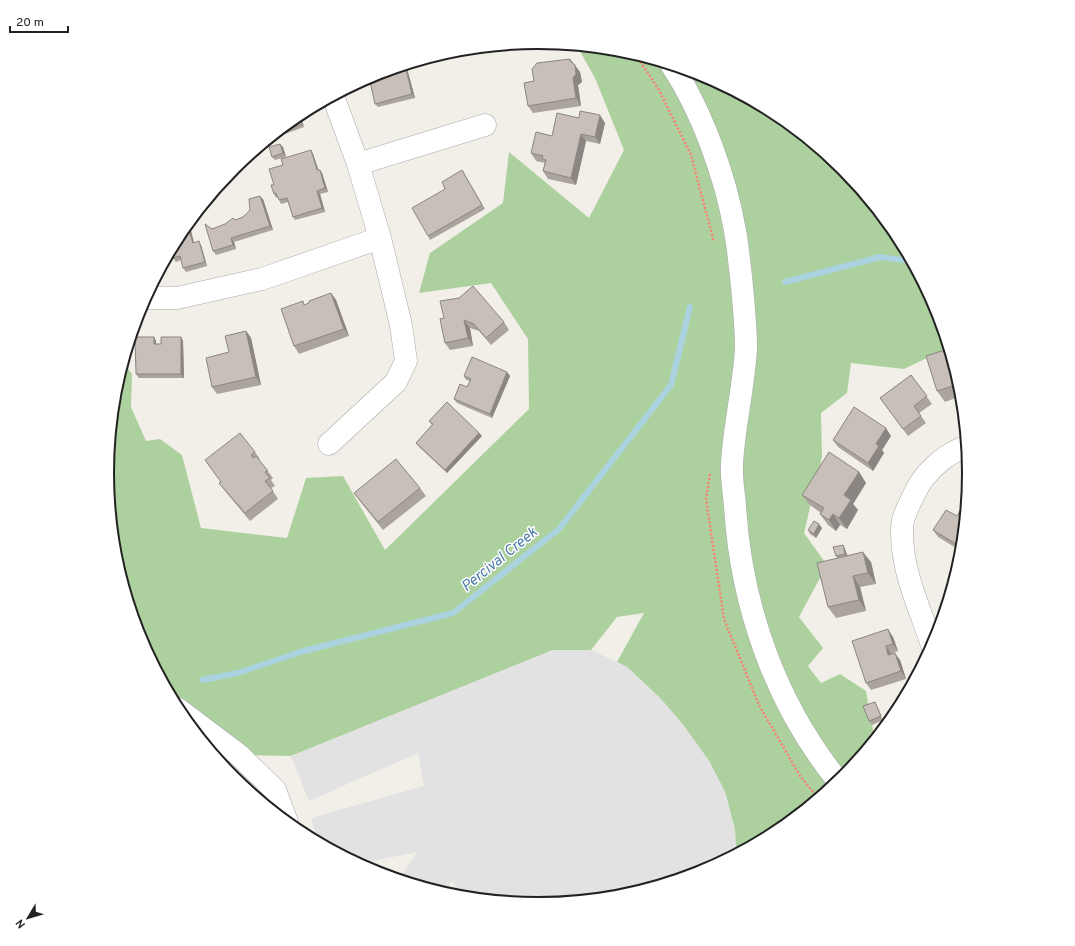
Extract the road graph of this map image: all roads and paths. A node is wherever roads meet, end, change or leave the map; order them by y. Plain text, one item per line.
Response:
1 (677, 73) edge
2 (335, 101) edge
3 (485, 125) dead end
4 (358, 164) junction
5 (380, 238) junction
6 (152, 298) edge
7 (330, 444) dead end
8 (961, 448) edge
9 (929, 635) edge
10 (195, 723) edge
11 (834, 776) edge
12 (283, 812) edge

1 - 11 street
2 - 4 street
3 - 4 street
4 - 5 street
5 - 6 street
5 - 7 street
8 - 9 street
10 - 12 street

